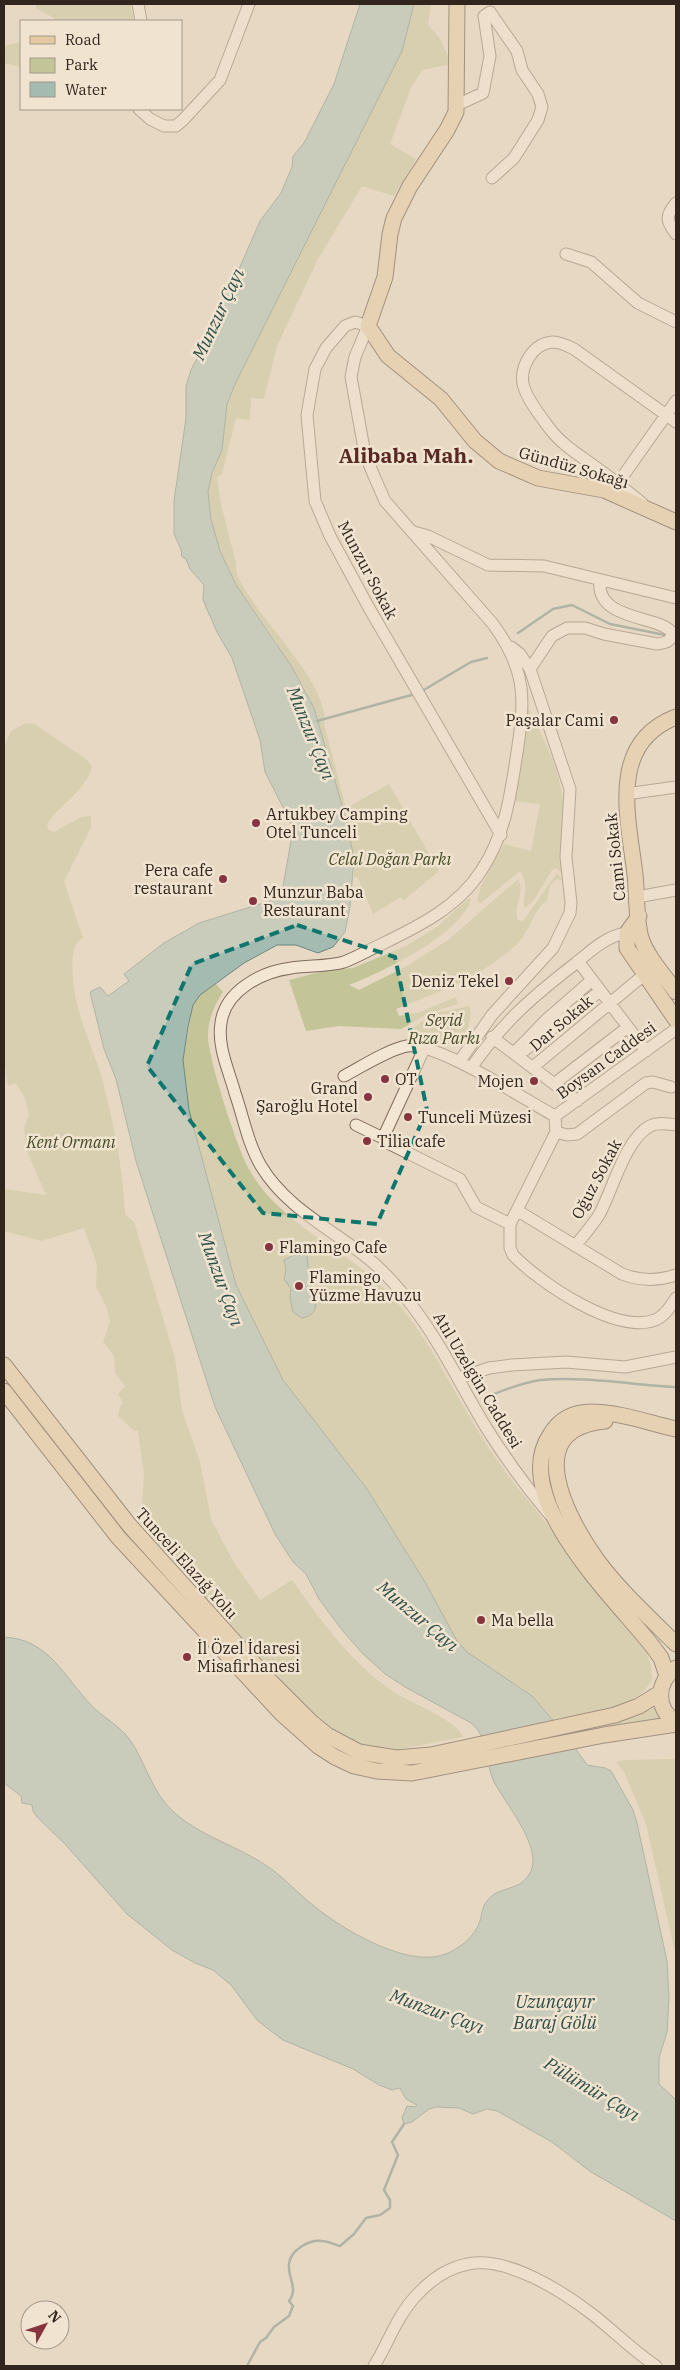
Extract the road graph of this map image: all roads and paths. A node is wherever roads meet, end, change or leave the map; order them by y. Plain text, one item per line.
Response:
1 (138, 4) edge
2 (249, 4) edge
3 (457, 4) edge
4 (141, 20) edge
5 (457, 105) junction
6 (140, 110) edge
7 (492, 178) dead end
8 (676, 203) edge
9 (676, 234) edge
10 (566, 254) dead end
11 (675, 317) edge
12 (368, 326) junction
13 (676, 401) edge
14 (672, 418) edge
15 (618, 482) junction
16 (649, 509) junction
17 (676, 522) edge
18 (414, 532) junction
19 (600, 580) junction
20 (676, 598) edge
21 (508, 645) junction
22 (530, 669) junction
23 (676, 717) edge
24 (676, 787) edge
25 (626, 794) junction
26 (501, 835) junction
27 (676, 890) edge
28 (637, 897) junction
29 (639, 916) junction
30 (627, 932) junction
31 (578, 961) junction
32 (645, 974) junction
33 (592, 980) junction
34 (600, 991) junction
35 (676, 992) edge
36 (610, 1003) junction
37 (676, 1020) edge
38 (628, 1027) junction
39 (676, 1029) edge
40 (492, 1037) junction
41 (424, 1049) junction
42 (646, 1051) junction
43 (516, 1055) junction
44 (459, 1062) junction
45 (533, 1067) junction
46 (471, 1068) junction
47 (344, 1076) dead end
48 (554, 1084) junction
49 (671, 1087) dead end
50 (577, 1101) junction
51 (555, 1116) junction
52 (356, 1125) dead end
53 (676, 1125) edge
54 (556, 1132) junction
55 (383, 1138) junction
56 (518, 1211) junction
57 (510, 1224) junction
58 (575, 1246) junction
59 (676, 1275) edge
60 (676, 1298) edge
61 (676, 1357) edge
62 (4, 1365) edge
63 (460, 1378) junction
64 (4, 1391) edge
65 (630, 1418) junction
66 (676, 1429) edge
67 (559, 1525) junction
68 (676, 1644) edge
69 (672, 1672) edge
70 (660, 1692) junction
71 (676, 1723) edge
72 (433, 1762) junction
73 (374, 2366) edge
74 (656, 2366) edge

1 - 4 street
2 - 6 street
3 - 5 main road
5 - 7 street
5 - 12 main road
8 - 9 street
10 - 11 street
12 - 16 main road, Gündüz Sokağı
12 - 18 street
12 - 26 street, Munzur Sokak
13 - 14 street
14 - 15 street
14 - 15 street
15 - 16 street
16 - 17 main road, Gündüz Sokağı
18 - 19 street
18 - 21 street
19 - 20 street
19 - 22 street
21 - 22 street
21 - 26 street, Atıl Uzelgün Caddesi
22 - 44 street
23 - 25 main road, Cami Sokak
24 - 25 street
25 - 28 main road, Cami Sokak
26 - 63 street, Atıl Uzelgün Caddesi
27 - 28 street
28 - 29 main road, Cami Sokak
29 - 30 main road
29 - 35 main road, Cami Sokak
30 - 31 street
30 - 32 main road
31 - 33 street
31 - 40 street
32 - 36 street, Dar Sokak
32 - 37 main road
33 - 34 street
33 - 43 street
34 - 36 street
34 - 43 street
36 - 38 street
36 - 45 street, Dar Sokak
38 - 42 street
38 - 48 street
39 - 42 street, Boysan Caddesi
40 - 43 street
40 - 46 street
41 - 44 street
41 - 47 street
41 - 55 street
42 - 50 street, Boysan Caddesi
43 - 45 street
44 - 46 street
45 - 48 street
46 - 51 street
48 - 50 street
49 - 54 street
50 - 51 street, Boysan Caddesi
51 - 54 street
52 - 55 street
53 - 58 street, Oğuz Sokak
54 - 56 street
55 - 57 street
56 - 57 street
56 - 58 street
57 - 60 street
58 - 59 street
61 - 63 street
62 - 72 main road, Tunceli Elazığ Yolu
63 - 67 street, Atıl Uzelgün Caddesi
64 - 72 main road, Tunceli Elazığ Yolu
65 - 66 main road
65 - 67 main road
65 - 68 main road
67 - 69 main road
69 - 70 main road
70 - 71 main road
70 - 72 main road
71 - 72 main road
73 - 74 street

